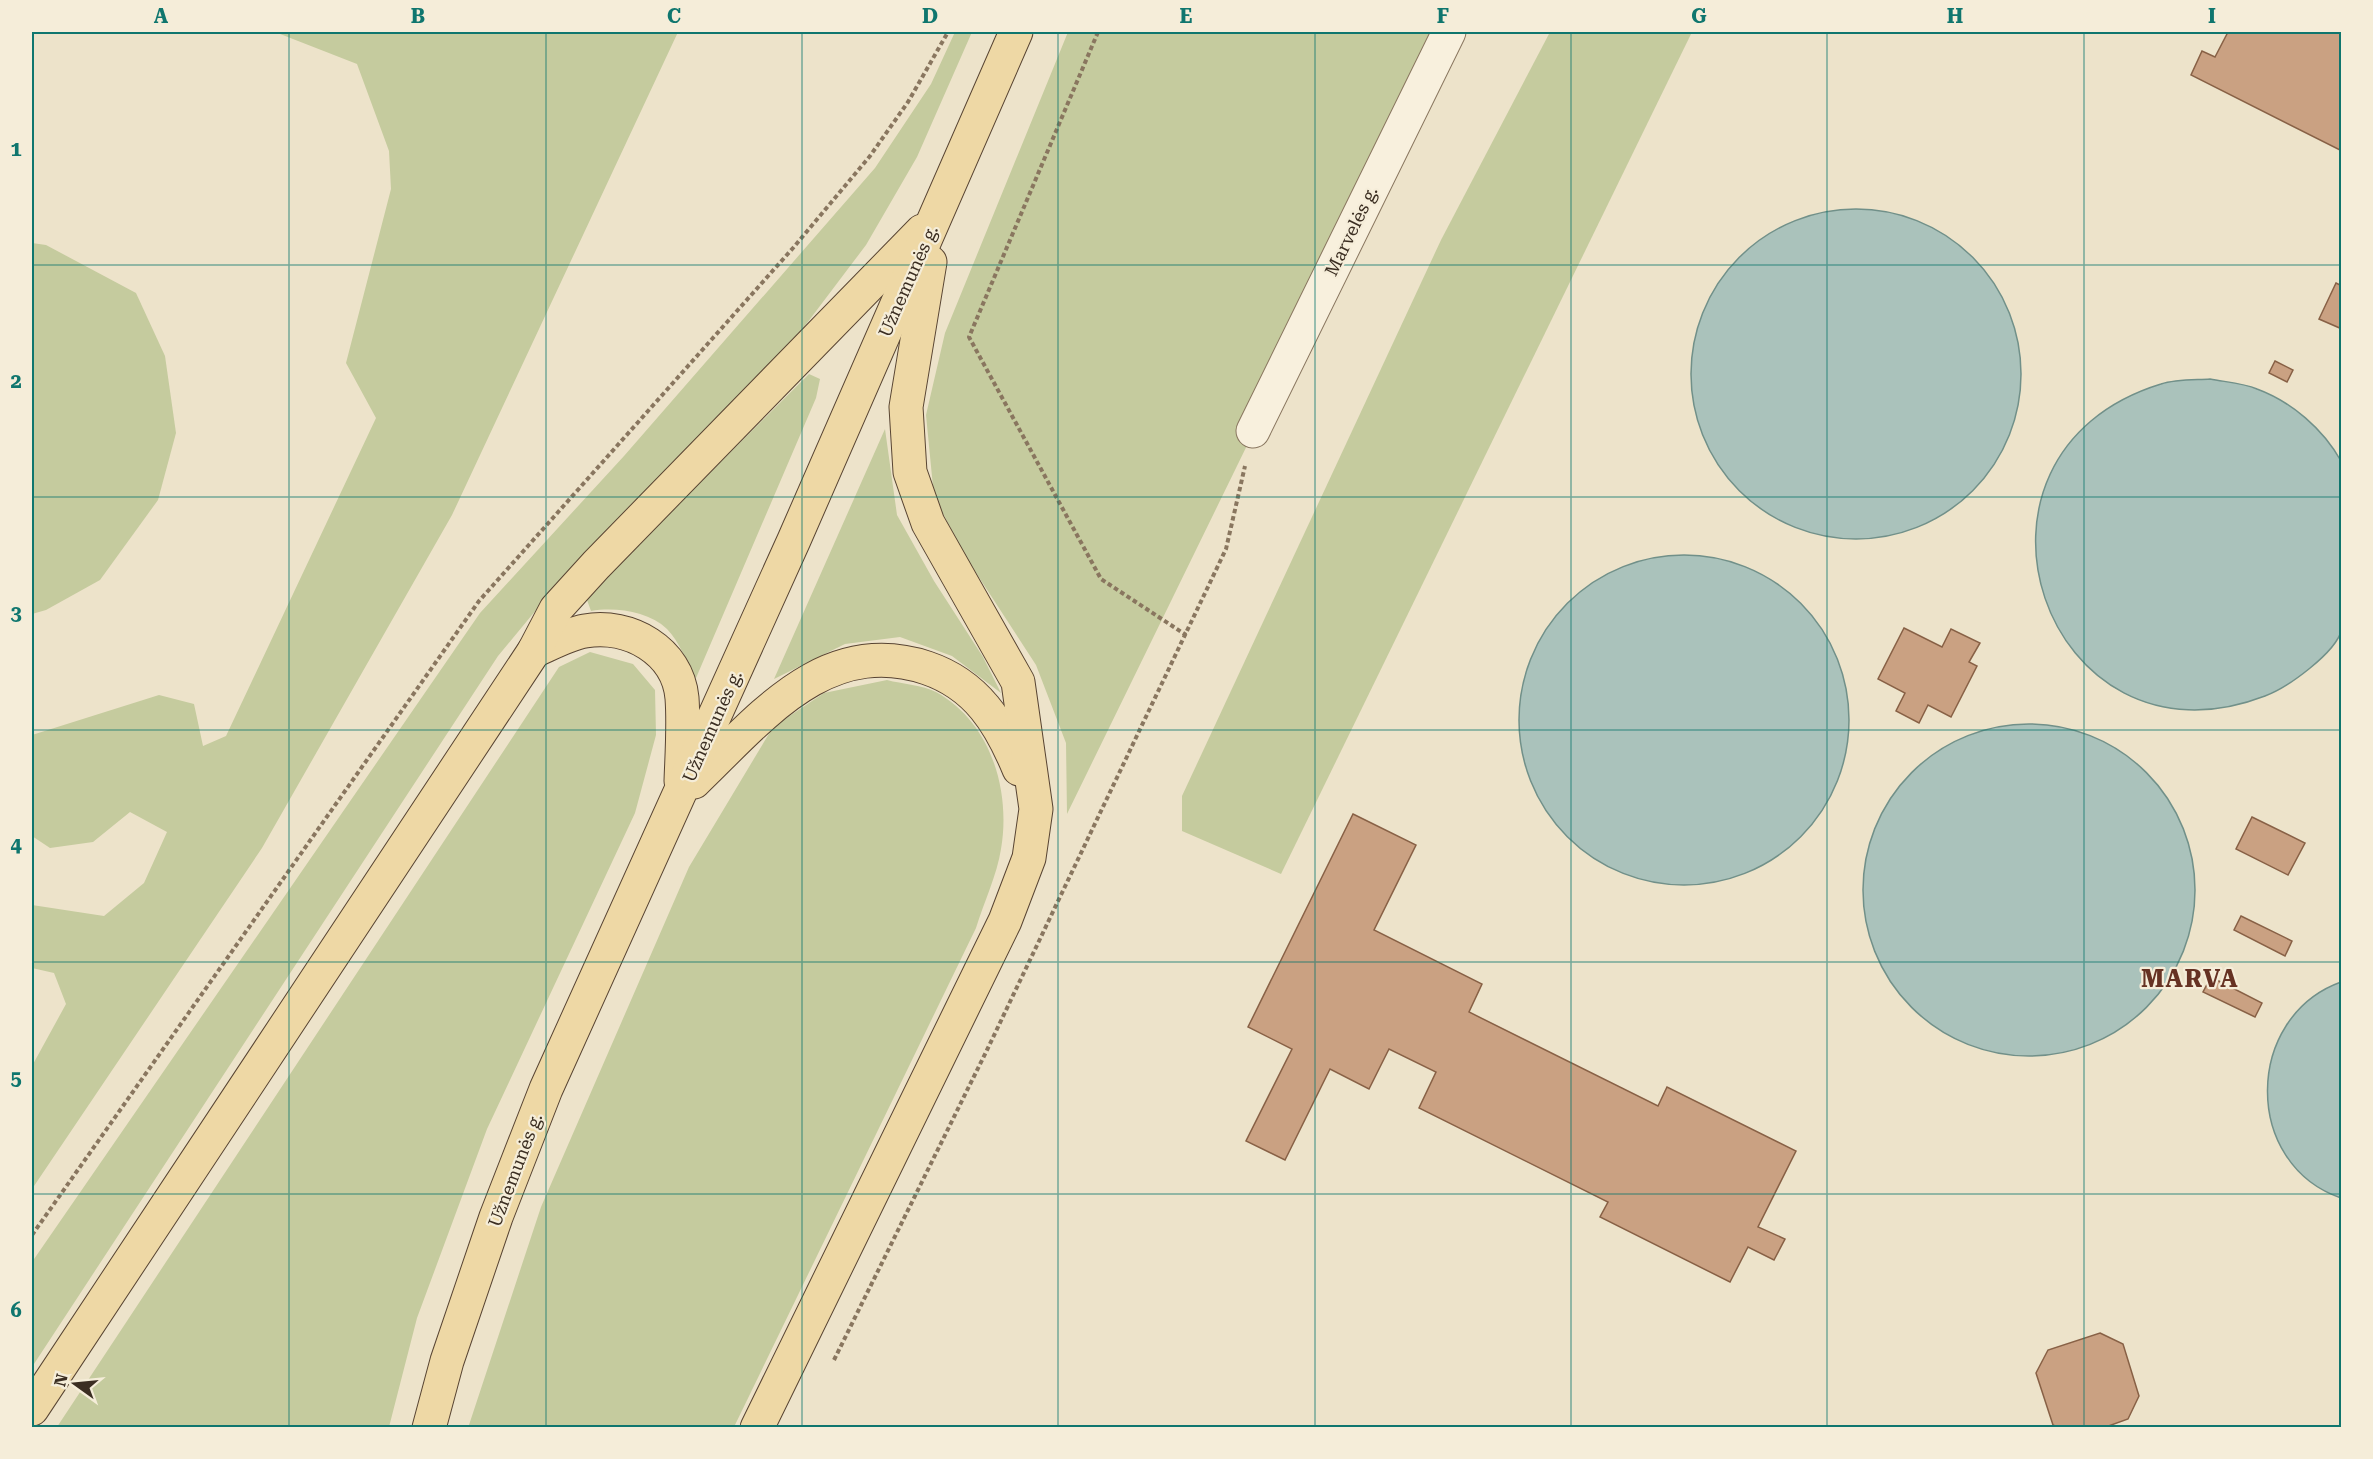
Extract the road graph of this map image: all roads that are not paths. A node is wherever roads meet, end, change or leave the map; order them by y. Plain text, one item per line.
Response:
1 (1016, 32) edge
2 (1449, 32) edge
3 (937, 216) junction
4 (1253, 431) dead end
5 (534, 651) junction
6 (681, 794) junction
7 (1036, 809) junction
8 (32, 1409) edge
9 (429, 1428) edge
10 (757, 1428) edge

1 - 3 main road, Užnemunės g.
2 - 4 street, Marvelės g.
3 - 5 main road
3 - 6 main road, Užnemunės g.
3 - 7 main road
5 - 6 main road
5 - 8 main road
6 - 7 main road
6 - 9 main road, Užnemunės g.
7 - 10 main road

